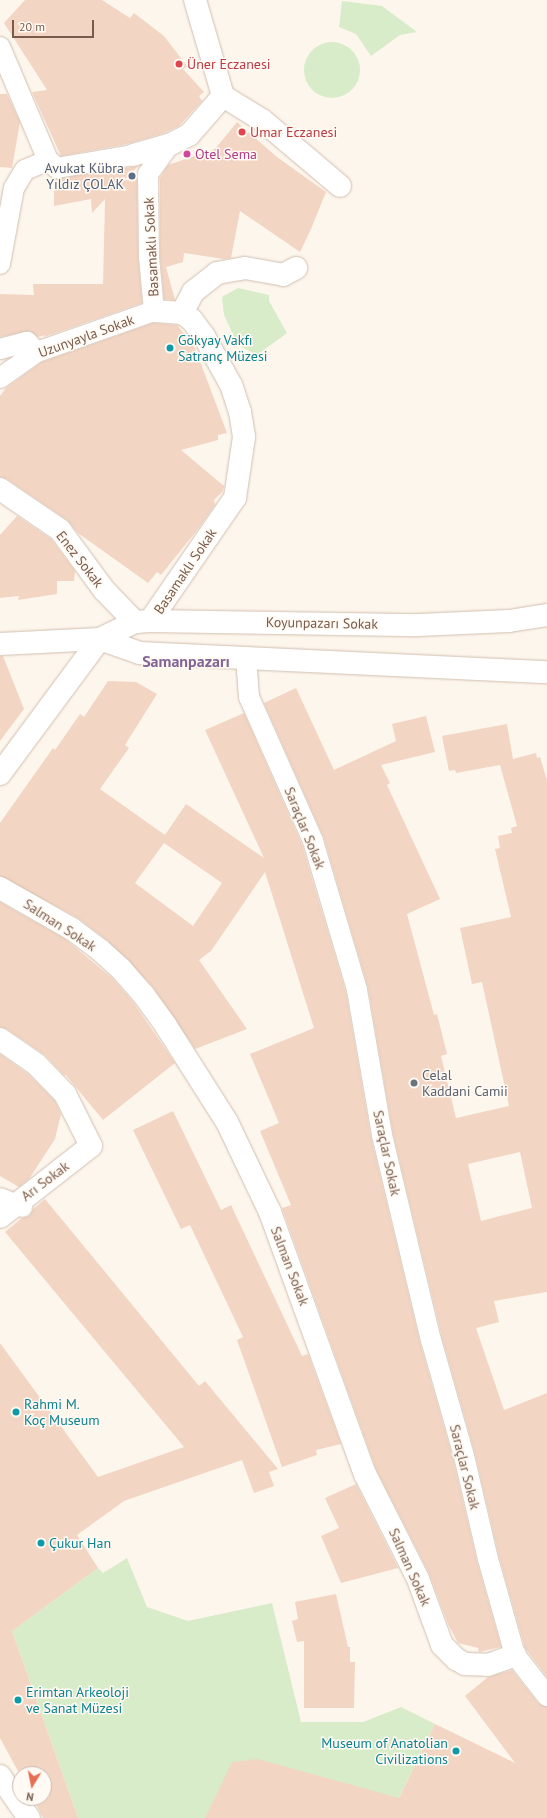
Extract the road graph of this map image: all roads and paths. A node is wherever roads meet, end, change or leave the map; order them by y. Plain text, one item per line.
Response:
1 (195, 0) edge
2 (0, 47) edge
3 (223, 96) junction
4 (169, 145) junction
5 (133, 155) joint
6 (56, 164) junction
7 (340, 186) dead end
8 (0, 264) edge
9 (296, 268) dead end
10 (154, 311) junction
11 (182, 313) junction
12 (0, 349) edge
13 (38, 352) junction
14 (0, 378) edge
15 (0, 488) edge
16 (547, 615) edge
17 (143, 621) junction
18 (100, 638) junction
19 (0, 644) edge
20 (246, 657) junction
21 (547, 672) edge
22 (0, 774) edge
23 (0, 888) edge
24 (0, 1039) edge
25 (7, 1204) edge
26 (0, 1227) edge
27 (515, 1655) junction
28 (547, 1696) edge
29 (0, 1776) edge
30 (29, 1818) edge

1 - 3 street
2 - 6 street
3 - 4 street
3 - 7 street
4 - 5 street
4 - 10 street, Basamaklı Sokak
5 - 6 street
6 - 8 street
9 - 11 street
10 - 11 street, Basamaklı Sokak
10 - 13 street, Uzunyayla Sokak
11 - 17 street, Basamaklı Sokak
12 - 13 street
13 - 14 street, Uzunyayla Sokak
15 - 17 street, Enez Sokak
16 - 17 street, Koyunpazarı Sokak
17 - 18 street, Koyunpazarı Sokak
18 - 19 street
18 - 20 street
18 - 22 street, Koyunpazarı Sokak
20 - 21 street
20 - 27 street, Saraçlar Sokak
23 - 27 street, Salman Sokak
24 - 25 street, Arı Sokak
25 - 26 street
27 - 28 street
29 - 30 street

